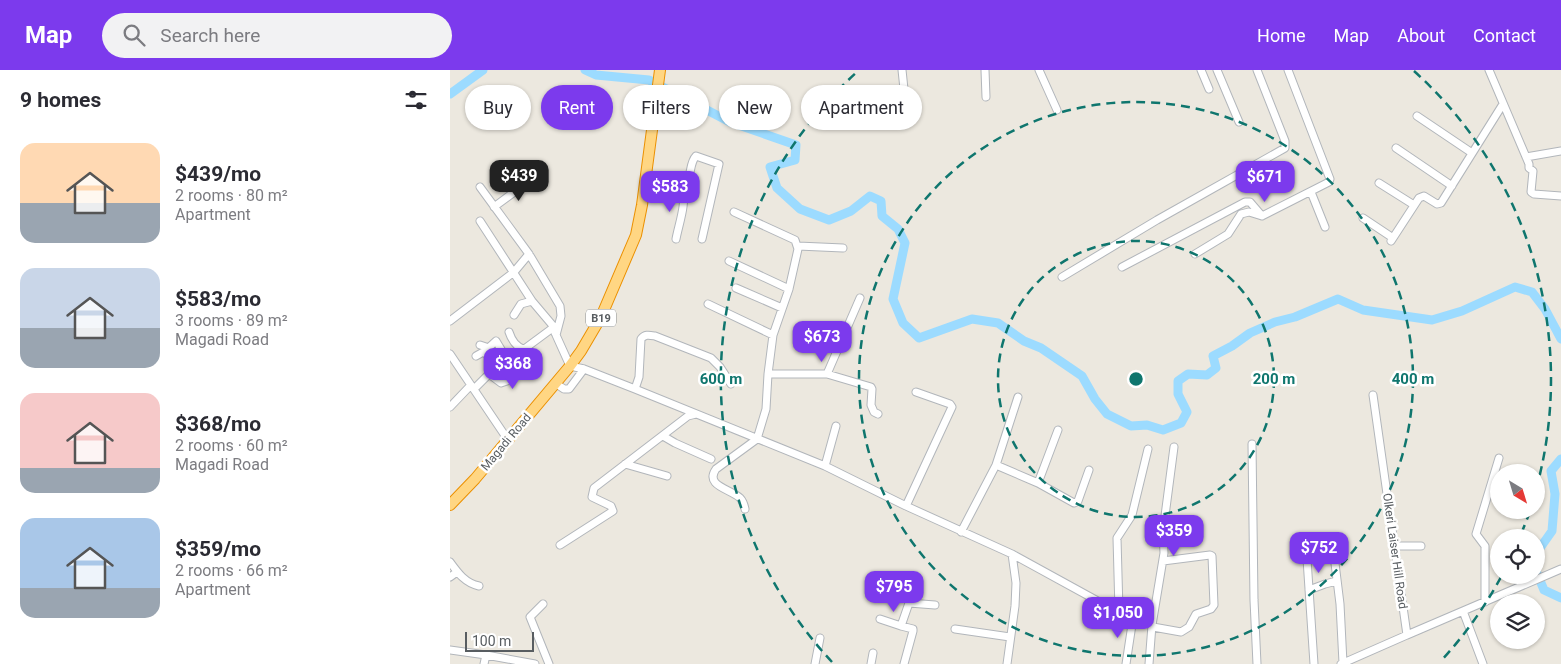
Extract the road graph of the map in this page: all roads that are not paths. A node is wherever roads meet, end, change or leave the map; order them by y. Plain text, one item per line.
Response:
1 (660, 70) edge
2 (902, 70) edge
3 (985, 70) edge
4 (1039, 70) edge
5 (1201, 70) edge
6 (1216, 70) edge
7 (1257, 70) edge
8 (1288, 70) edge
9 (1489, 70) edge
10 (904, 85) edge
11 (1208, 89) dead end
12 (986, 97) dead end
13 (1503, 104) junction
14 (1057, 110) dead end
15 (1417, 116) dead end
16 (1239, 122) dead end
17 (1396, 148) dead end
18 (1561, 151) edge
19 (1472, 153) junction
20 (1526, 157) junction
21 (646, 175) junction
22 (532, 179) dead end
23 (1379, 182) dead end
24 (1452, 186) junction
25 (480, 187) dead end
26 (682, 187) junction
27 (1310, 192) junction
28 (1561, 196) edge
29 (1414, 205) junction
30 (494, 206) junction
31 (734, 212) dead end
32 (1262, 216) junction
33 (1363, 218) dead end
34 (480, 221) dead end
35 (1325, 227) dead end
36 (676, 239) dead end
37 (702, 240) dead end
38 (798, 246) junction
39 (842, 248) dead end
40 (529, 254) junction
41 (1195, 254) dead end
42 (729, 260) dead end
43 (1122, 267) dead end
44 (514, 272) junction
45 (1062, 277) dead end
46 (736, 288) dead end
47 (789, 289) junction
48 (860, 298) dead end
49 (532, 301) junction
50 (708, 304) dead end
51 (782, 308) junction
52 (514, 315) dead end
53 (450, 321) edge
54 (554, 327) junction
55 (509, 332) dead end
56 (556, 336) junction
57 (773, 336) junction
58 (480, 344) dead end
59 (489, 348) junction
60 (526, 352) junction
61 (476, 356) dead end
62 (451, 357) edge
63 (507, 365) junction
64 (570, 366) junction
65 (584, 369) junction
66 (489, 374) junction
67 (768, 374) junction
68 (827, 374) junction
69 (555, 383) junction
70 (731, 384) dead end
71 (473, 387) junction
72 (635, 389) junction
73 (916, 392) dead end
74 (1373, 395) dead end
75 (1018, 397) dead end
76 (450, 407) edge
77 (696, 414) junction
78 (878, 414) dead end
79 (836, 426) dead end
80 (1058, 430) dead end
81 (663, 436) junction
82 (757, 439) junction
83 (508, 440) junction
84 (1252, 444) dead end
85 (1174, 447) dead end
86 (1148, 449) dead end
87 (1498, 458) dead end
88 (711, 459) dead end
89 (625, 464) junction
90 (996, 465) junction
91 (825, 466) junction
92 (1089, 470) dead end
93 (667, 476) dead end
94 (1038, 483) junction
95 (450, 505) edge
96 (906, 506) junction
97 (745, 509) dead end
98 (961, 532) junction
99 (1332, 538) dead end
100 (1306, 544) dead end
101 (560, 545) dead end
102 (1394, 546) junction
103 (1421, 546) dead end
104 (1012, 554) junction
105 (1163, 561) junction
106 (450, 562) edge
107 (1561, 569) edge
108 (457, 572) junction
109 (450, 576) edge
110 (1337, 581) junction
111 (479, 586) dead end
112 (1309, 590) junction
113 (1485, 602) junction
114 (543, 604) dead end
115 (935, 605) dead end
116 (1119, 611) junction
117 (1463, 611) junction
118 (1133, 618) junction
119 (880, 619) dead end
120 (901, 626) junction
121 (1153, 626) junction
122 (955, 629) dead end
123 (1407, 635) junction
124 (1010, 637) junction
125 (820, 638) dead end
126 (450, 650) edge
127 (873, 653) dead end
128 (486, 654) junction
129 (1342, 663) edge
130 (484, 664) edge
131 (535, 664) edge
132 (549, 664) edge
133 (815, 664) edge
134 (871, 664) edge
135 (904, 664) edge
136 (1007, 664) edge
137 (1126, 664) edge
138 (1150, 664) edge
139 (1258, 664) edge
140 (1314, 664) edge
141 (1483, 664) edge

1 - 21 highway, Magadi Road / B19
2 - 10 street
3 - 12 street
4 - 14 street
5 - 11 street
6 - 16 street
7 - 45 street
8 - 27 street
9 - 13 street
13 - 19 street
13 - 20 street
15 - 19 street
17 - 24 street
18 - 20 street
19 - 24 street
20 - 28 street
21 - 26 street
21 - 64 highway, Magadi Road / B19
22 - 30 street
23 - 29 street
24 - 29 street
25 - 30 street
26 - 36 street
26 - 37 street
27 - 32 street
27 - 35 street
29 - 33 street
30 - 40 street
31 - 38 street
32 - 41 street
32 - 43 street
34 - 44 street
38 - 39 street
38 - 47 street
40 - 44 street
40 - 56 street
42 - 47 street
44 - 49 street
44 - 53 street
46 - 51 street
47 - 51 street
48 - 68 street
49 - 52 street
49 - 54 street
50 - 57 street
51 - 57 street
54 - 56 street
54 - 60 street
55 - 60 street
56 - 64 street
57 - 67 street
58 - 59 street
59 - 61 street
59 - 63 street
60 - 63 street
62 - 71 street
63 - 66 street
63 - 66 street
64 - 65 street
64 - 69 highway, Magadi Road / B19
65 - 69 street
65 - 72 street
66 - 71 street
67 - 68 street
67 - 82 street
68 - 78 street
69 - 83 highway, Magadi Road / B19
70 - 72 street
71 - 76 street
71 - 83 street
72 - 77 street
73 - 96 street
74 - 102 street, Olkeri Laiser Hill Road
75 - 90 street
77 - 81 street
77 - 82 street
79 - 91 street
80 - 94 street
81 - 88 street
81 - 89 street
82 - 91 street
82 - 97 street
83 - 95 highway, Magadi Road / B19
84 - 139 street
85 - 105 street
86 - 116 street
87 - 113 street
89 - 93 street
89 - 101 street
90 - 94 street
90 - 98 street
91 - 96 street
92 - 94 street
96 - 98 street
98 - 104 street
99 - 110 street
100 - 112 street
102 - 103 street
102 - 123 street, Olkeri Laiser Hill Road
104 - 116 street
104 - 124 street
105 - 121 street
105 - 121 street
106 - 108 street
107 - 113 street
108 - 109 street
108 - 111 street
110 - 112 street
110 - 129 street
112 - 140 street
113 - 117 street
114 - 132 street
115 - 120 street
116 - 118 street
117 - 123 street
117 - 141 street
118 - 121 street
118 - 137 street
119 - 120 street
120 - 135 street
121 - 138 street
122 - 124 street
123 - 129 street
124 - 136 street
125 - 133 street
126 - 128 street
127 - 134 street
128 - 130 street
128 - 131 street

